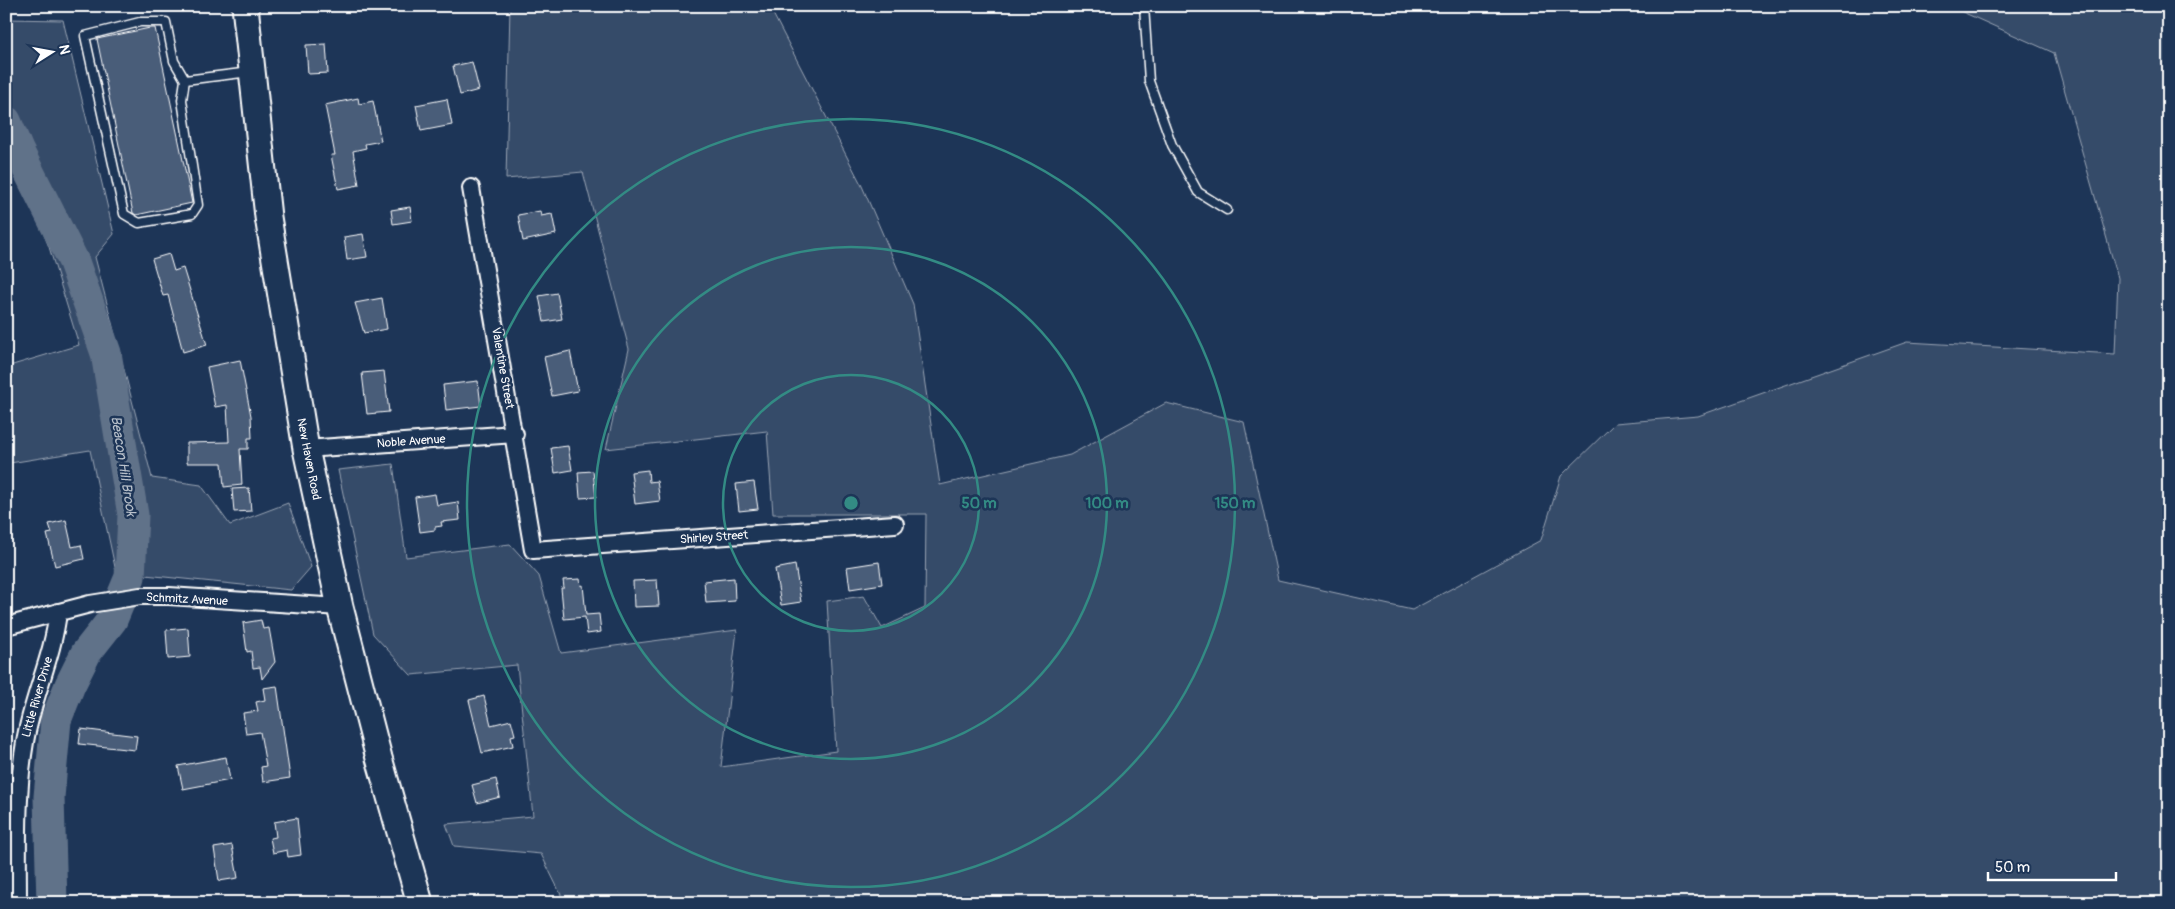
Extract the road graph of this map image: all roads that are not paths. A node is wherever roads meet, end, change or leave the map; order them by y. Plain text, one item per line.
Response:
1 (245, 6) edge
2 (1144, 6) edge
3 (252, 72) junction
4 (185, 80) junction
5 (471, 188) dead end
6 (1228, 210) dead end
7 (515, 434) junction
8 (306, 449) junction
9 (895, 524) dead end
10 (534, 550) joint
11 (340, 607) junction
12 (58, 612) junction
13 (6, 626) edge
14 (18, 903) edge
15 (420, 903) edge

1 - 3 main road, New Haven Road
2 - 6 lane
3 - 4 lane
3 - 8 main road, New Haven Road
4 - 4 lane
5 - 7 street, Valentine Street
7 - 8 street, Noble Avenue
7 - 10 street, Valentine Street
8 - 11 main road, New Haven Road
9 - 10 street, Shirley Street
11 - 12 street, Schmitz Avenue
11 - 15 main road, New Haven Road
12 - 13 street, Schmitz Avenue
12 - 14 street, Little River Drive

